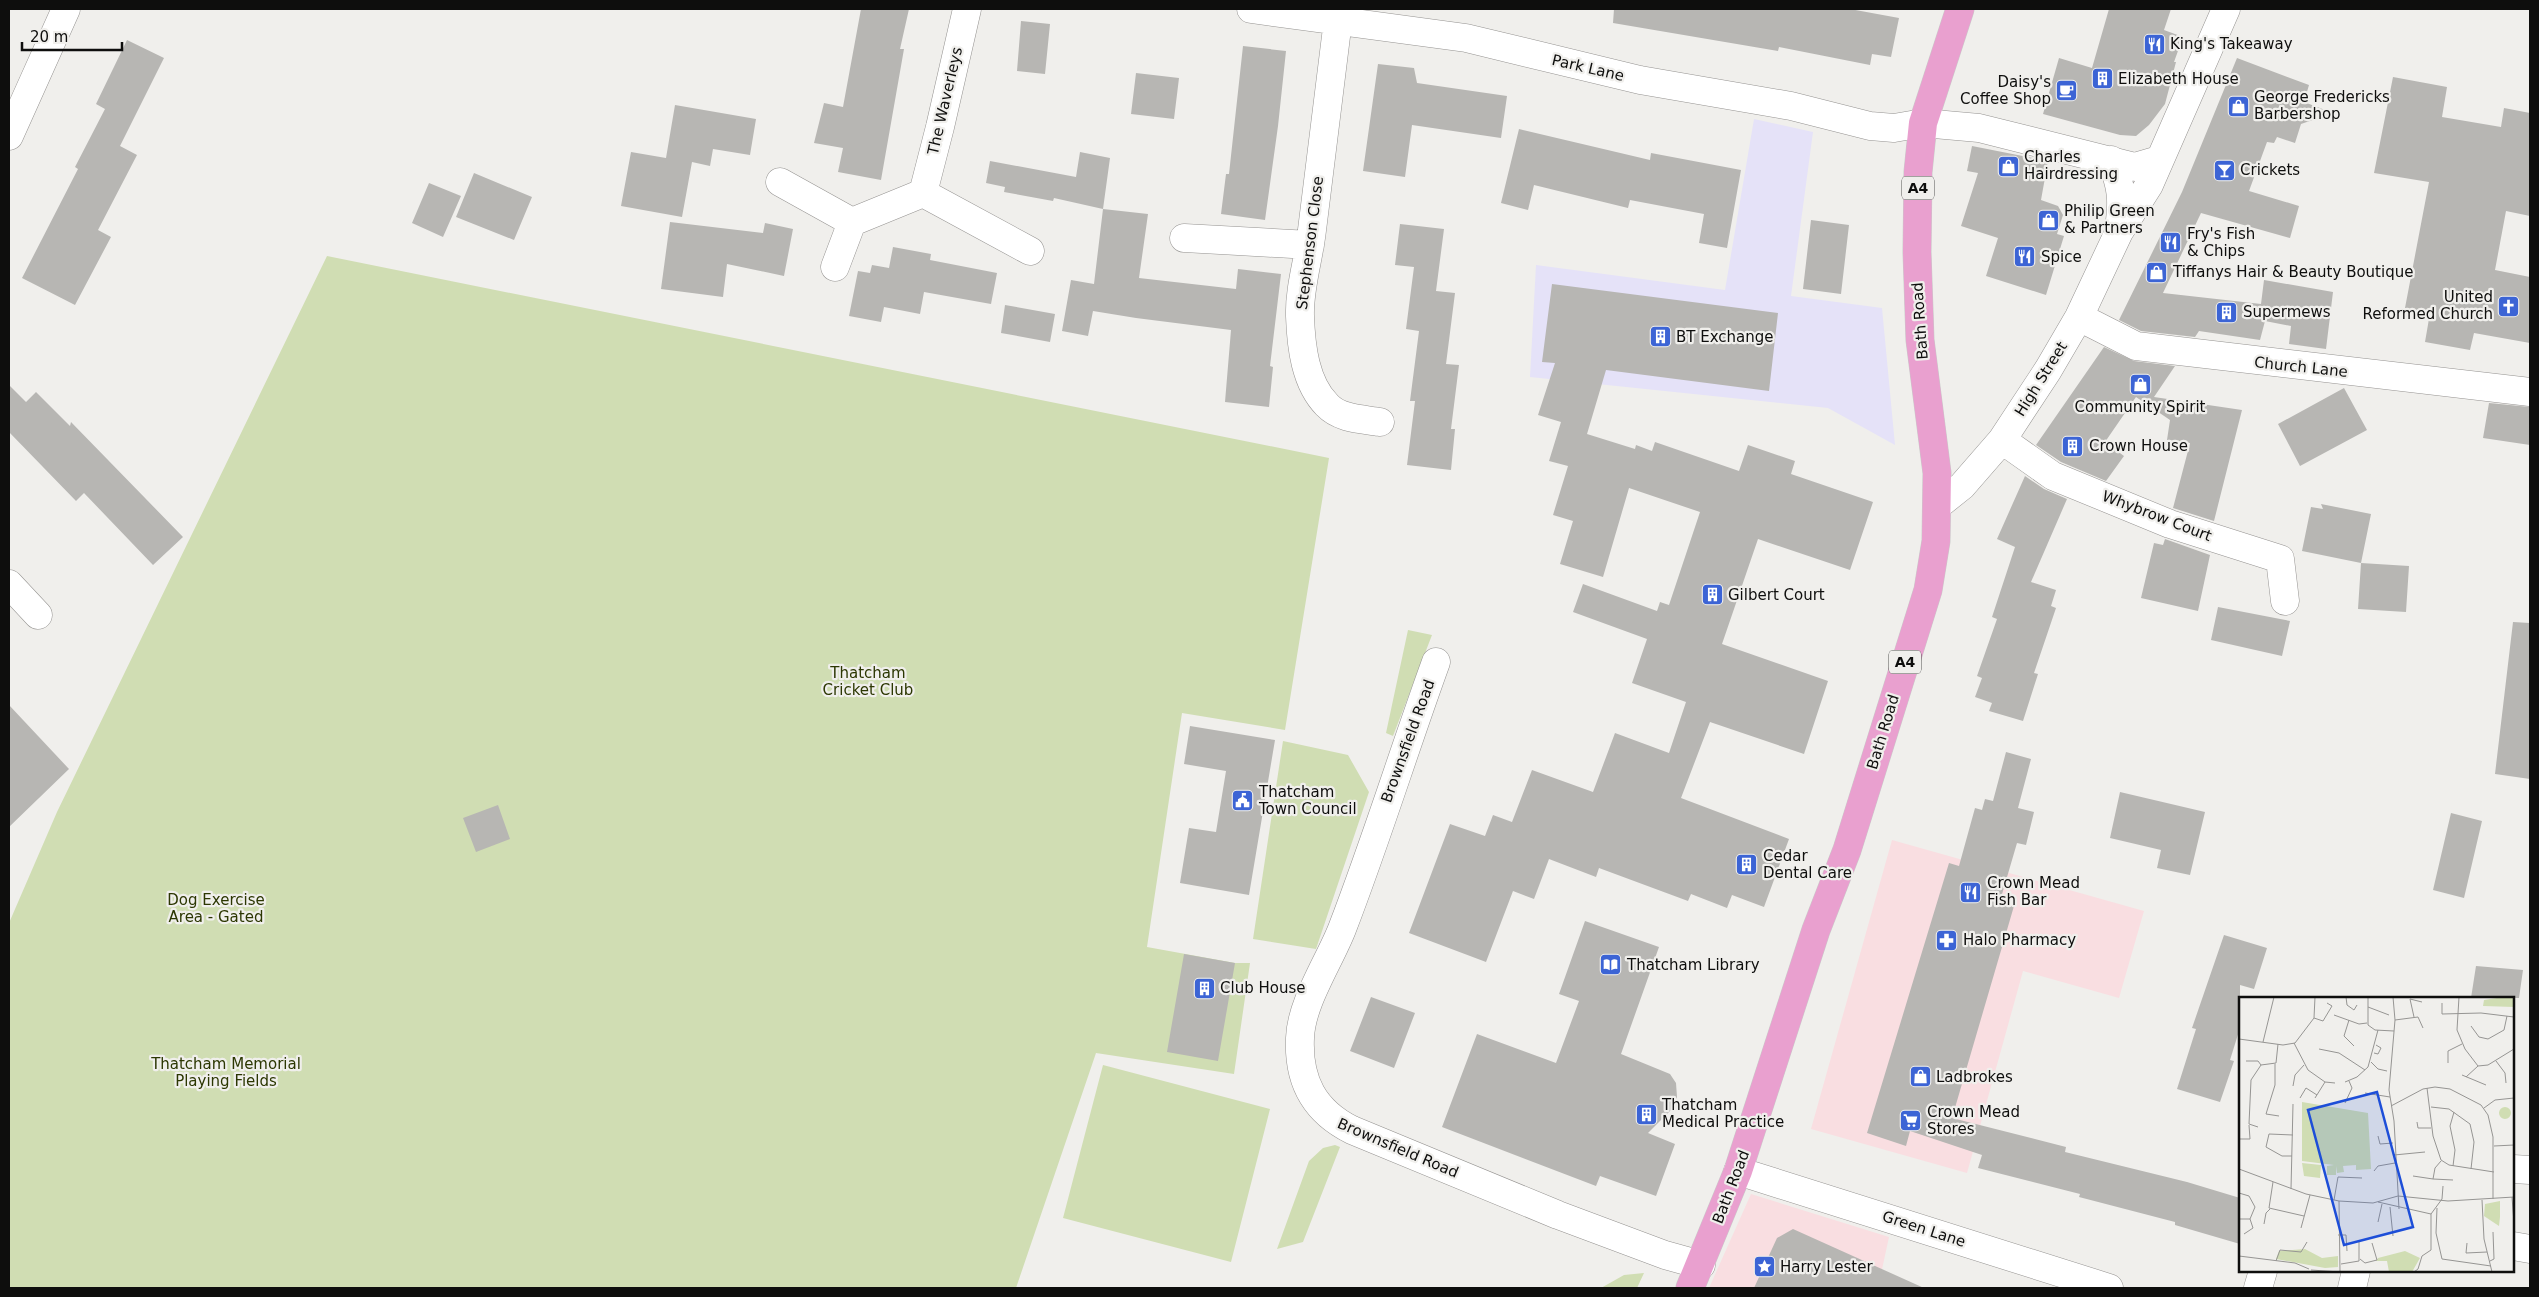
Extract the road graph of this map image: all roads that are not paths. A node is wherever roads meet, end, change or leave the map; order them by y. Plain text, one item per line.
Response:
1 (66, 9) edge
2 (967, 9) edge
3 (1251, 9) edge
4 (1960, 9) edge
5 (2226, 9) edge
6 (1338, 20) junction
7 (1923, 123) junction
8 (9, 136) edge
9 (2111, 160) junction
10 (2158, 160) junction
11 (780, 182) dead end
12 (923, 193) junction
13 (852, 222) junction
14 (2119, 232) junction
15 (1184, 238) dead end
16 (1310, 246) junction
17 (1030, 251) dead end
18 (835, 267) dead end
19 (2079, 317) junction
20 (2530, 392) edge
21 (1380, 422) dead end
22 (2002, 440) junction
23 (1937, 506) junction
24 (9, 584) edge
25 (2285, 601) dead end
26 (38, 615) dead end
27 (1436, 662) dead end
28 (2514, 1168) edge
29 (2530, 1170) edge
30 (1738, 1171) junction
31 (2514, 1246) edge
32 (2530, 1249) edge
33 (2263, 1272) edge
34 (2356, 1272) edge
35 (1695, 1277) edge
36 (2109, 1288) edge
37 (2258, 1288) edge
38 (2352, 1288) edge

1 - 8 street
2 - 12 street, The Waverleys
3 - 6 street, Park Lane
4 - 7 main road, A4
5 - 10 street, High Street
6 - 7 street, Park Lane
6 - 16 street, Stephenson Close
7 - 9 street
7 - 23 main road, Bath Road / A4
9 - 10 street
9 - 14 street, High Street
10 - 14 street, High Street
11 - 13 street
12 - 13 street
12 - 17 street
13 - 18 street
14 - 19 street, High Street
15 - 16 street
16 - 21 street, Stephenson Close
19 - 20 street, Church Lane
19 - 22 street, High Street
22 - 23 street, High Street
22 - 25 street, Whybrow Court
23 - 30 main road, Bath Road / A4
24 - 26 street
27 - 35 street, Brownsfield Road
28 - 29 street
30 - 35 main road, Bath Road / A4
30 - 36 street, Green Lane
31 - 32 street
33 - 37 street
34 - 38 street

